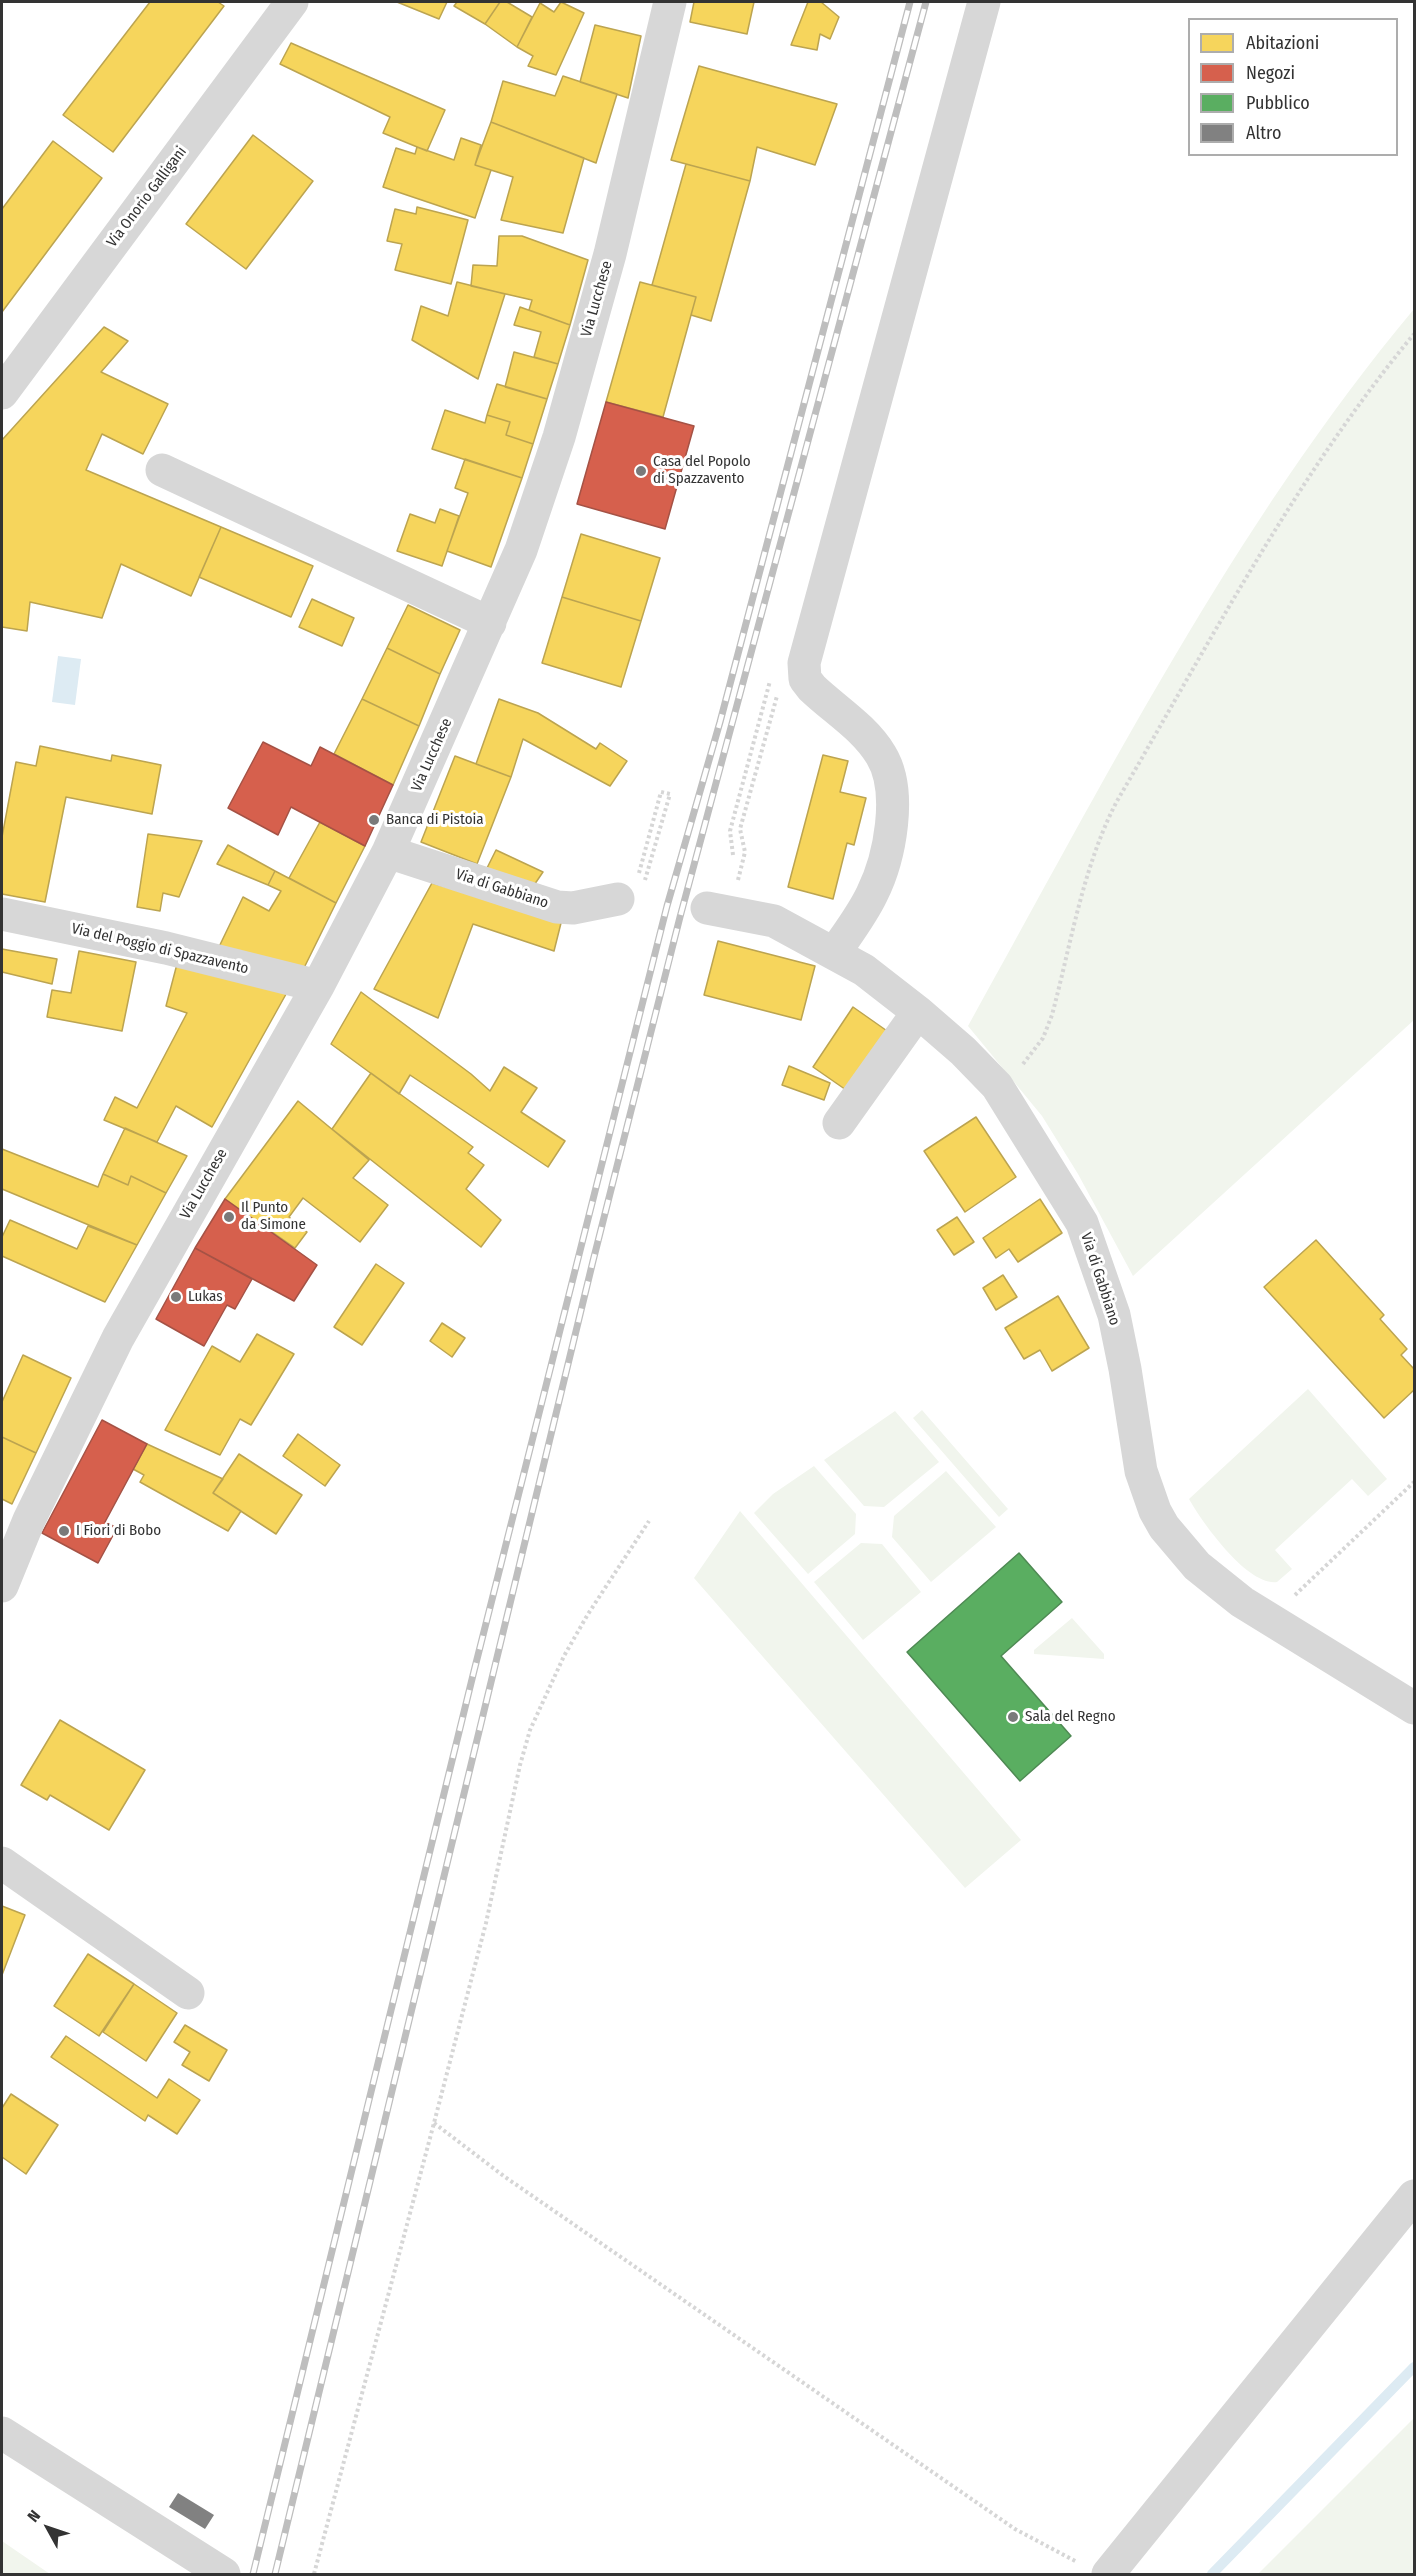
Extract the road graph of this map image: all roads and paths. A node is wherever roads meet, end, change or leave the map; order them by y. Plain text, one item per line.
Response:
1 (292, 2) edge
2 (984, 2) edge
3 (660, 4) edge
4 (1414, 334) edge
5 (2, 393) edge
6 (162, 470) dead end
7 (490, 623) junction
8 (771, 676) dead end
9 (778, 692) dead end
10 (388, 852) junction
11 (733, 855) dead end
12 (628, 887) junction
13 (719, 910) joint
14 (2, 914) edge
15 (835, 952) junction
16 (318, 986) junction
17 (918, 1012) junction
18 (997, 1086) junction
19 (839, 1123) dead end
20 (1414, 1482) edge
21 (649, 1521) dead end
22 (2, 1586) edge
23 (1269, 1618) junction
24 (1414, 1708) edge
25 (2, 1863) edge
26 (188, 1994) dead end
27 (434, 2123) junction
28 (1414, 2196) edge
29 (2, 2433) edge
30 (1096, 2570) edge
31 (224, 2574) edge
32 (314, 2574) edge

1 - 5 street, Via Onorio Galligani
2 - 15 street
3 - 7 street, Via Lucchese
4 - 18 path
6 - 7 street
7 - 10 street, Via Lucchese
8 - 11 path
9 - 13 path
10 - 12 street, Via di Gabbiano
10 - 16 street, Via Lucchese
12 - 12 path
13 - 15 street, Via di Gabbiano
14 - 16 street, Via del Poggio di Spazzavento
15 - 17 street, Via di Gabbiano
16 - 22 street, Via Lucchese
17 - 18 street, Via di Gabbiano
17 - 19 street
18 - 23 street, Via di Gabbiano
20 - 23 path
21 - 27 path
23 - 24 street, Via di Gabbiano
25 - 26 street
27 - 30 path
27 - 32 path
28 - 30 street
29 - 31 street

